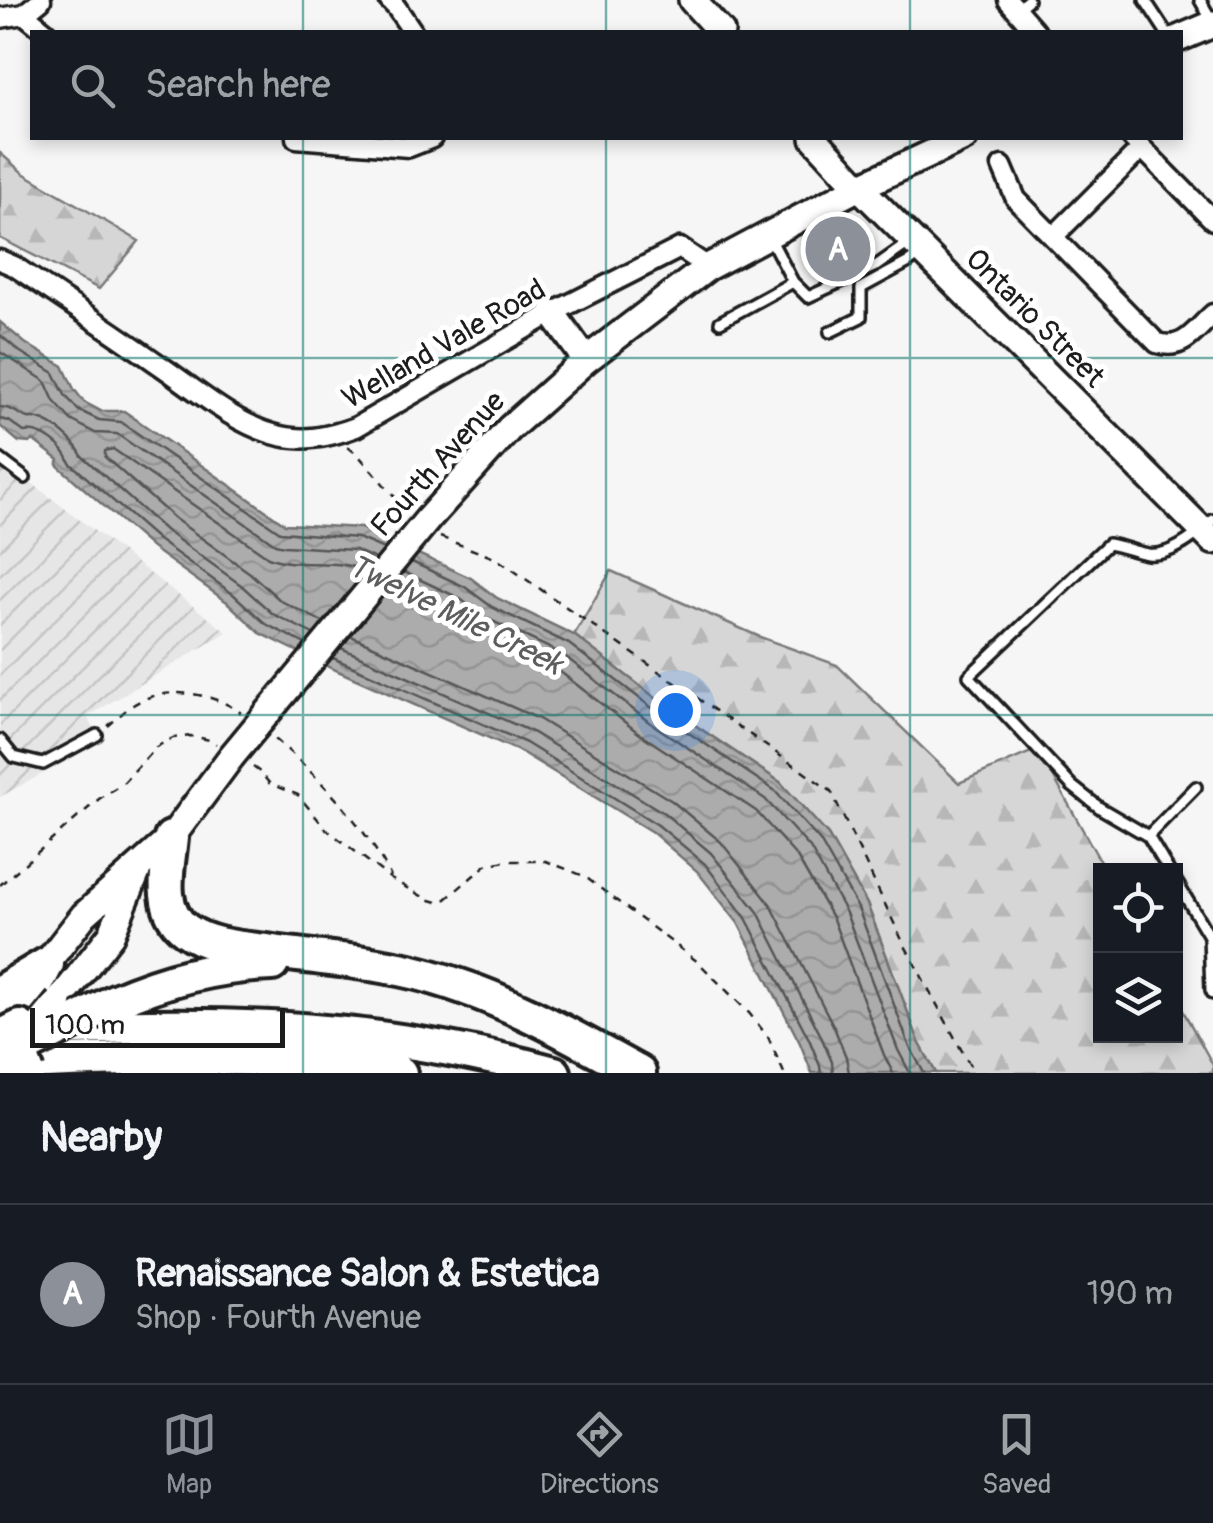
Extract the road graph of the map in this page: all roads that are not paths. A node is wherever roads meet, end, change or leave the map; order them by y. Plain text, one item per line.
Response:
1 (41, 0) edge
2 (389, 0) edge
3 (692, 0) edge
4 (1145, 0) edge
5 (1200, 0) edge
6 (1017, 3) edge
7 (24, 14) junction
8 (0, 18) edge
9 (1213, 24) edge
10 (44, 30) edge
11 (412, 30) edge
12 (718, 30) edge
13 (1035, 30) edge
14 (1165, 30) edge
15 (1183, 37) edge
16 (321, 140) edge
17 (427, 140) edge
18 (816, 140) edge
19 (960, 140) edge
20 (1137, 143) edge
21 (1002, 166) dead end
22 (858, 187) junction
23 (1213, 220) edge
24 (769, 234) junction
25 (1052, 236) junction
26 (917, 246) junction
27 (0, 260) edge
28 (708, 268) junction
29 (793, 282) junction
30 (552, 313) junction
31 (1213, 314) edge
32 (720, 322) dead end
33 (830, 332) dead end
34 (586, 360) junction
35 (0, 459) edge
36 (25, 478) dead end
37 (1209, 531) edge
38 (97, 735) dead end
39 (0, 740) edge
40 (1196, 787) dead end
41 (1148, 836) junction
42 (171, 838) junction
43 (1165, 863) edge
44 (139, 868) junction
45 (1183, 893) edge
46 (352, 962) junction
47 (46, 964) joint
48 (1213, 994) edge
49 (13, 1034) edge
50 (400, 1073) edge
51 (554, 1073) edge
52 (639, 1073) edge

1 - 7 street
2 - 11 street
3 - 12 main road
4 - 14 lane
5 - 9 lane
6 - 13 street
7 - 8 street
7 - 10 street
9 - 15 main road
16 - 17 street
18 - 22 main road, Ontario Street
19 - 22 main road, Fourth Avenue
20 - 23 street
20 - 25 street
21 - 25 street
22 - 24 main road, Fourth Avenue
22 - 26 main road, Ontario Street
24 - 28 main road, Fourth Avenue
24 - 29 lane
25 - 31 street
26 - 29 lane
26 - 33 lane
26 - 37 main road, Ontario Street
27 - 30 street, Welland Vale Road
28 - 30 street, Welland Vale Road
28 - 34 main road, Fourth Avenue
29 - 32 lane
30 - 34 main road
34 - 42 main road, Fourth Avenue, bridge
35 - 36 lane
37 - 41 lane
38 - 39 lane
40 - 41 lane
41 - 43 lane
42 - 44 main road, Fourth Avenue
42 - 46 highway
44 - 47 main road, Fourth Avenue
44 - 49 main road, Fourth Avenue
45 - 48 lane
46 - 49 highway, bridge
46 - 52 highway
47 - 49 highway
49 - 50 highway
49 - 51 highway

